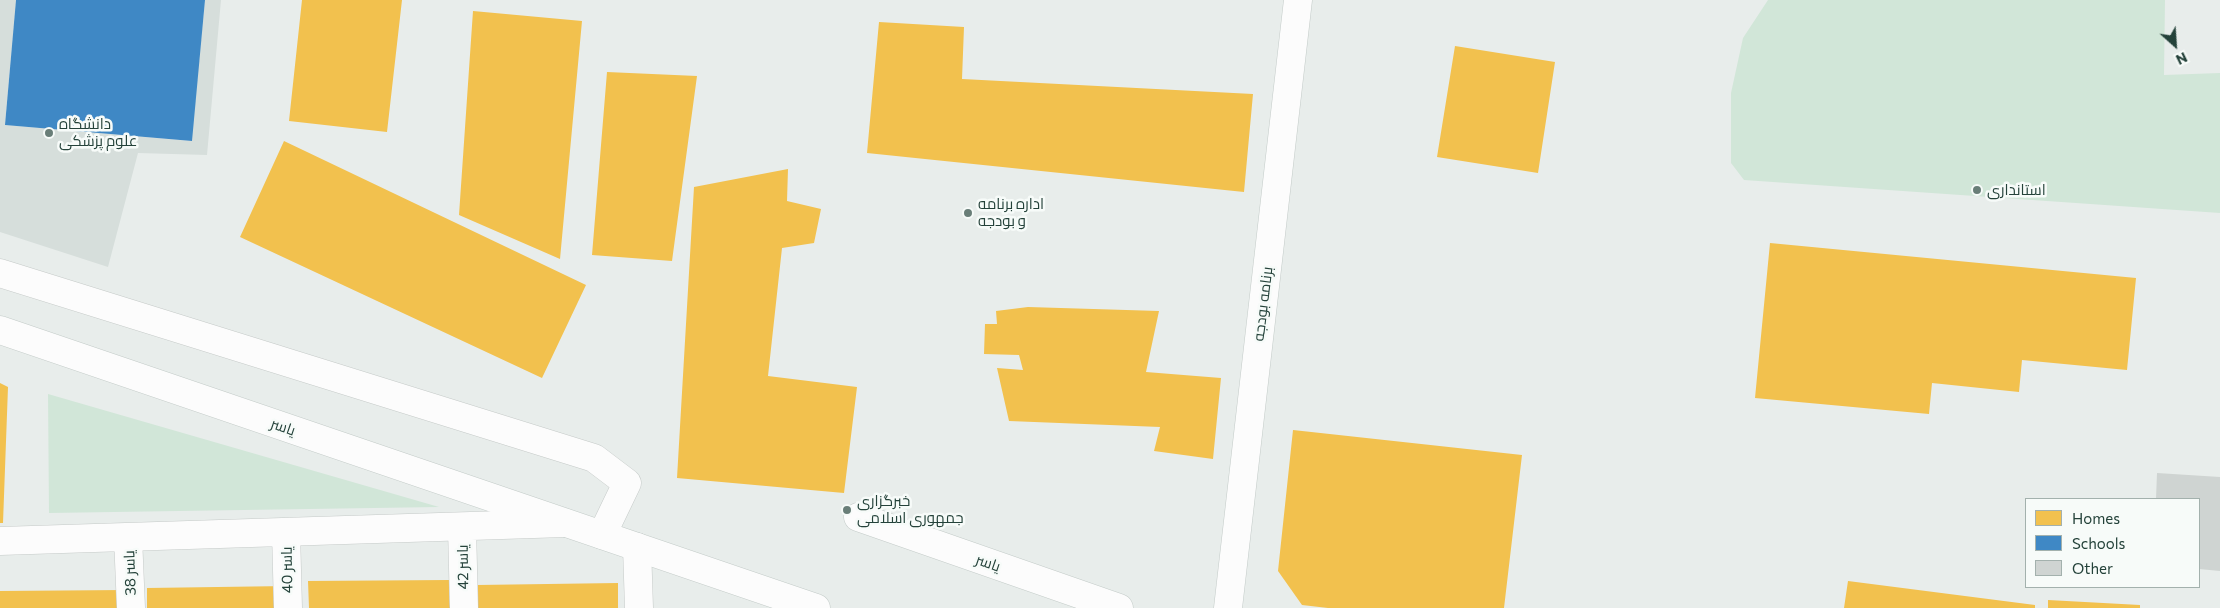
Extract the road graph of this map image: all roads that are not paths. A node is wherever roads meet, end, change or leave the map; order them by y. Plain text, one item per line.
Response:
1 (1298, 0) edge
2 (0, 273) edge
3 (0, 330) edge
4 (858, 517) dead end
5 (567, 523) junction
6 (462, 527) junction
7 (286, 532) junction
8 (602, 536) junction
9 (128, 538) junction
10 (0, 541) edge
11 (637, 547) junction
12 (131, 608) edge
13 (288, 608) edge
14 (464, 608) edge
15 (639, 608) edge
16 (816, 608) edge
17 (1119, 608) edge
18 (1228, 608) edge

1 - 18 main road, برنامه بودجه
2 - 8 main road
3 - 5 main road, یاسر
4 - 17 main road, یاسر
5 - 6 main road, یاسر
5 - 8 main road, یاسر
6 - 7 main road, یاسر
6 - 14 main road, یاسر 42
7 - 9 main road, یاسر
7 - 13 main road, یاسر 40
8 - 11 main road, یاسر
9 - 10 main road, یاسر
9 - 12 main road, یاسر 38
11 - 15 main road
11 - 16 main road, یاسر

